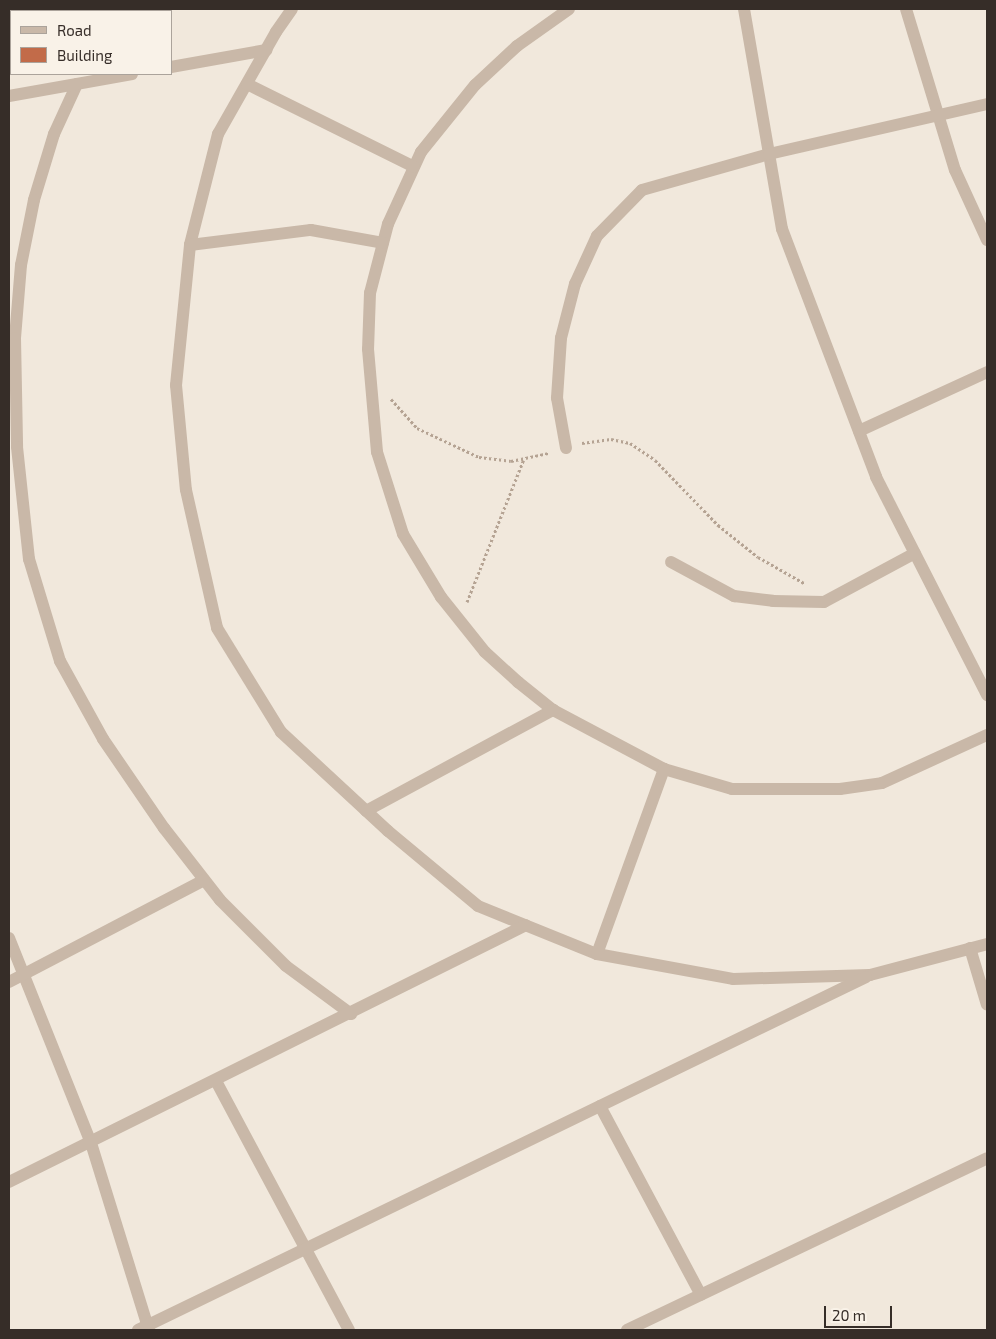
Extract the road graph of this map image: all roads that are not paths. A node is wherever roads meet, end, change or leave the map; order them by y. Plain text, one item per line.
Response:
1 (292, 9) edge
2 (569, 9) edge
3 (744, 9) edge
4 (906, 9) edge
5 (266, 50) junction
6 (172, 67) edge
7 (126, 75) edge
8 (77, 84) junction
9 (246, 84) junction
10 (9, 96) edge
11 (987, 104) edge
12 (939, 117) junction
13 (769, 154) junction
14 (414, 167) junction
15 (987, 240) edge
16 (383, 243) junction
17 (190, 245) junction
18 (14, 283) edge
19 (987, 372) edge
20 (859, 431) junction
21 (566, 448) road end
22 (915, 553) junction
23 (671, 562) dead end
24 (987, 695) edge
25 (553, 710) junction
26 (987, 735) edge
27 (664, 769) junction
28 (366, 811) junction
29 (204, 880) junction
30 (526, 925) junction
31 (9, 938) edge
32 (987, 944) edge
33 (970, 948) junction
34 (597, 954) junction
35 (870, 975) junction
36 (24, 976) junction
37 (9, 982) edge
38 (987, 1005) edge
39 (351, 1014) junction
40 (216, 1081) junction
41 (600, 1106) junction
42 (91, 1143) junction
43 (987, 1158) edge
44 (9, 1182) edge
45 (306, 1248) junction
46 (701, 1295) junction
47 (145, 1329) edge
48 (349, 1330) edge
49 (627, 1330) edge

1 - 5 street
2 - 14 street
3 - 13 street
4 - 12 street
5 - 6 street
5 - 9 street
7 - 8 street
8 - 10 street
8 - 18 street
9 - 14 street
9 - 17 street
11 - 12 street
12 - 13 street
12 - 15 street
13 - 20 street
13 - 21 street
14 - 16 street
16 - 17 street
16 - 25 street
17 - 28 street
18 - 29 street
19 - 20 street
20 - 22 street
22 - 23 street
22 - 24 street
25 - 27 street
25 - 28 street
26 - 27 street
27 - 34 street
28 - 30 street
29 - 36 street
29 - 39 street
30 - 34 street
30 - 39 street
31 - 36 street
32 - 33 street
33 - 35 street
33 - 38 street
34 - 35 street
35 - 41 street
36 - 37 street
36 - 42 street
39 - 40 street
40 - 42 street
40 - 45 street
41 - 45 street
41 - 46 street
42 - 44 street
42 - 47 street
43 - 46 street
45 - 47 street
45 - 48 street
46 - 49 street

